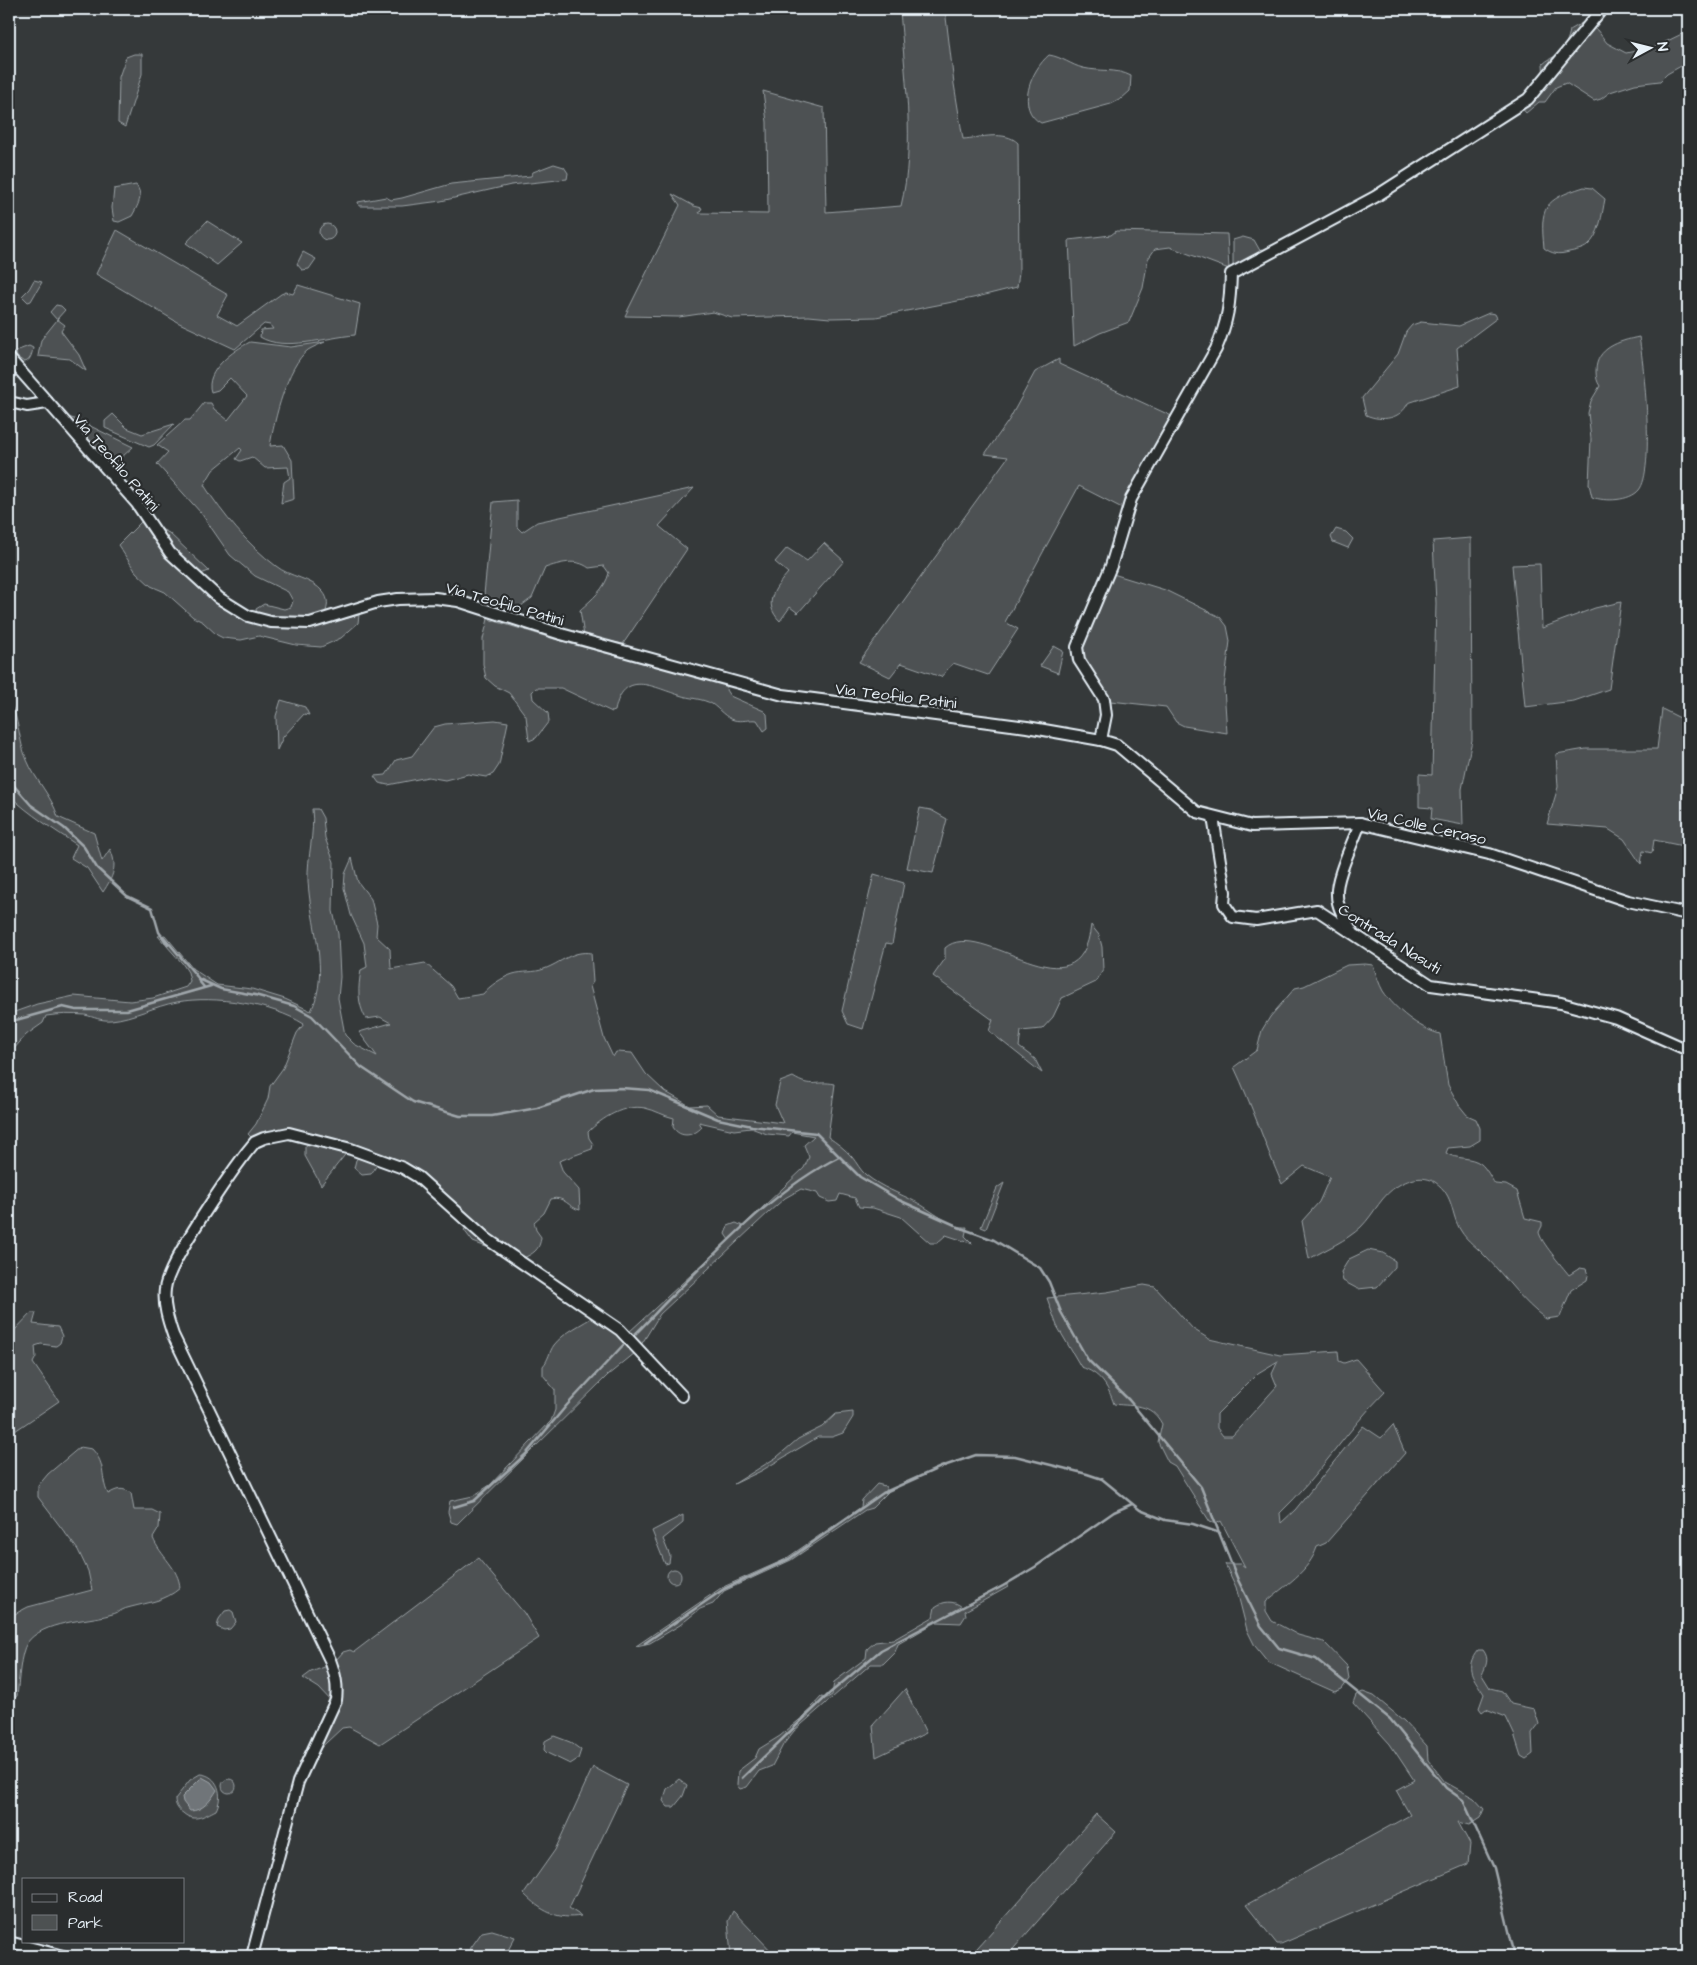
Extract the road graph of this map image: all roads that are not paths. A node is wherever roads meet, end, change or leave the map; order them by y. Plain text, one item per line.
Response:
1 (1602, 9) edge
2 (9, 358) edge
3 (47, 403) junction
4 (9, 406) edge
5 (1101, 740) junction
6 (1117, 745) joint
7 (1213, 817) junction
8 (1360, 824) junction
9 (1688, 914) edge
10 (1352, 932) junction
11 (1688, 1050) edge
12 (682, 1396) dead end
13 (9, 1942) edge
14 (63, 1956) edge
15 (252, 1956) edge
16 (327, 1956) edge
17 (348, 1956) edge

1 - 5 street
2 - 3 street, Via Teofilo Patini
3 - 4 street
3 - 5 street, Via Teofilo Patini
5 - 6 street, Via Teofilo Patini
6 - 7 street, Via Colle Ceraso
7 - 8 street, Via Colle Ceraso
7 - 10 street, Contrada Nasuti
8 - 9 street, Via Colle Ceraso
8 - 10 street
10 - 11 street, Contrada Nasuti
12 - 15 street
13 - 14 street
16 - 17 street

